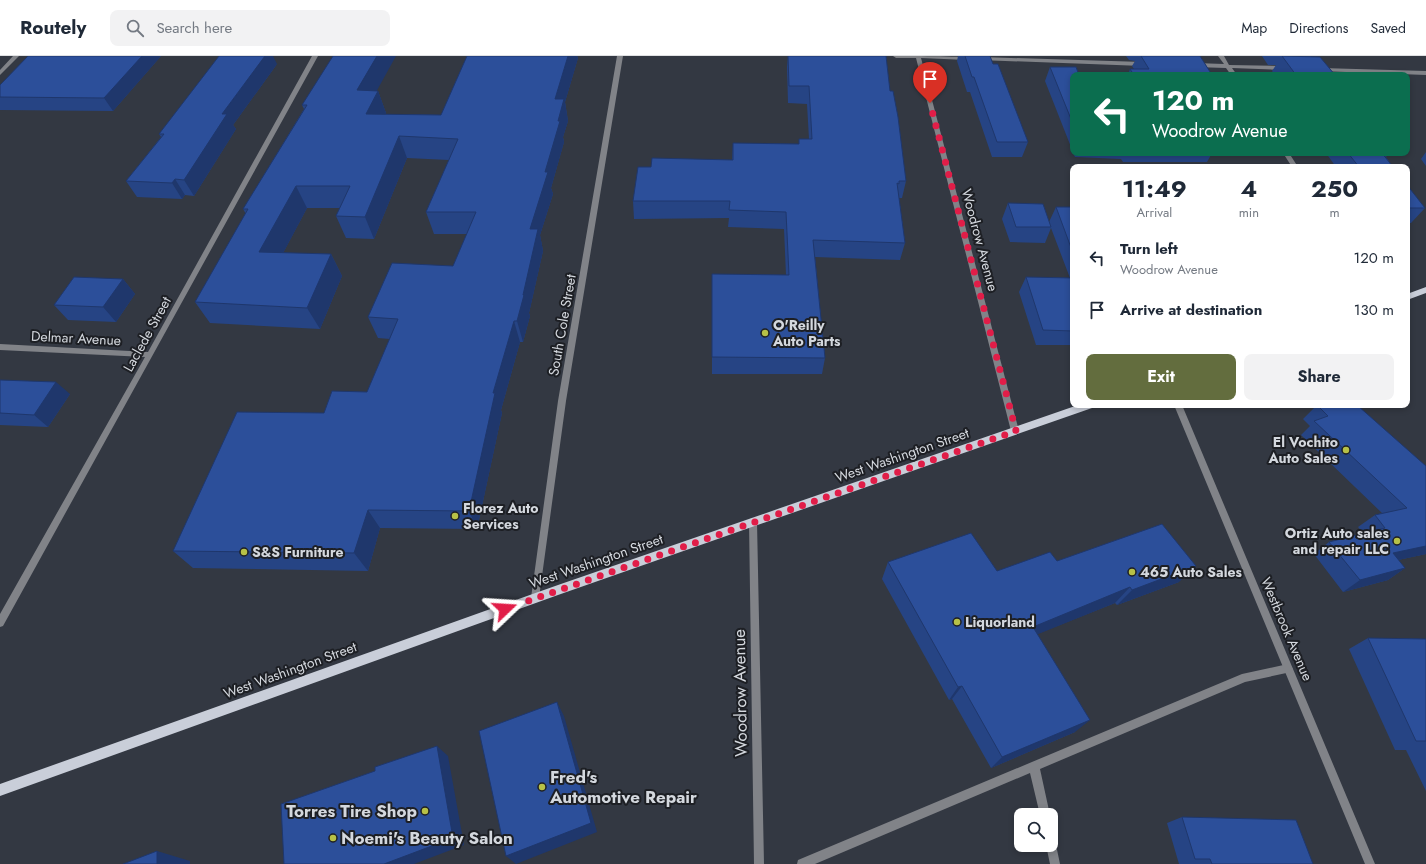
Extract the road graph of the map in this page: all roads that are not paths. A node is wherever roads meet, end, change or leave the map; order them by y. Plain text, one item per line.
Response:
1 (16, 56) edge
2 (315, 56) edge
3 (620, 56) edge
4 (896, 56) edge
5 (918, 56) edge
6 (1221, 56) edge
7 (1148, 64) edge
8 (1188, 65) edge
9 (1228, 66) junction
10 (1291, 68) edge
11 (1315, 69) edge
12 (1232, 72) edge
13 (1398, 72) edge
14 (1410, 72) edge
15 (0, 73) edge
16 (1426, 73) edge
17 (1426, 290) edge
18 (1410, 296) edge
19 (0, 347) edge
20 (150, 355) junction
21 (1081, 408) edge
22 (1179, 408) edge
23 (1016, 431) junction
24 (753, 522) junction
25 (534, 598) junction
26 (0, 623) edge
27 (1288, 669) junction
28 (1034, 766) junction
29 (0, 790) edge
30 (1043, 808) edge
31 (1053, 852) edge
32 (759, 864) edge
33 (802, 864) edge
34 (1056, 864) edge
35 (1370, 864) edge

1 - 15 street
2 - 20 street, Laclede Street
3 - 25 street, South Cole Street
4 - 5 street
5 - 7 street
5 - 23 street, Woodrow Avenue
6 - 9 street
8 - 9 street
9 - 10 street
9 - 12 street
11 - 13 street
14 - 16 street
17 - 18 main road
19 - 20 street, Delmar Avenue
20 - 26 street, Laclede Street
21 - 23 main road, West Washington Street
22 - 27 street, Westbrook Avenue
23 - 24 main road, West Washington Street
24 - 25 main road, West Washington Street
24 - 32 street, Woodrow Avenue
25 - 29 main road, West Washington Street
27 - 28 street
27 - 35 street, Westbrook Avenue
28 - 30 street
28 - 33 street
31 - 34 street

